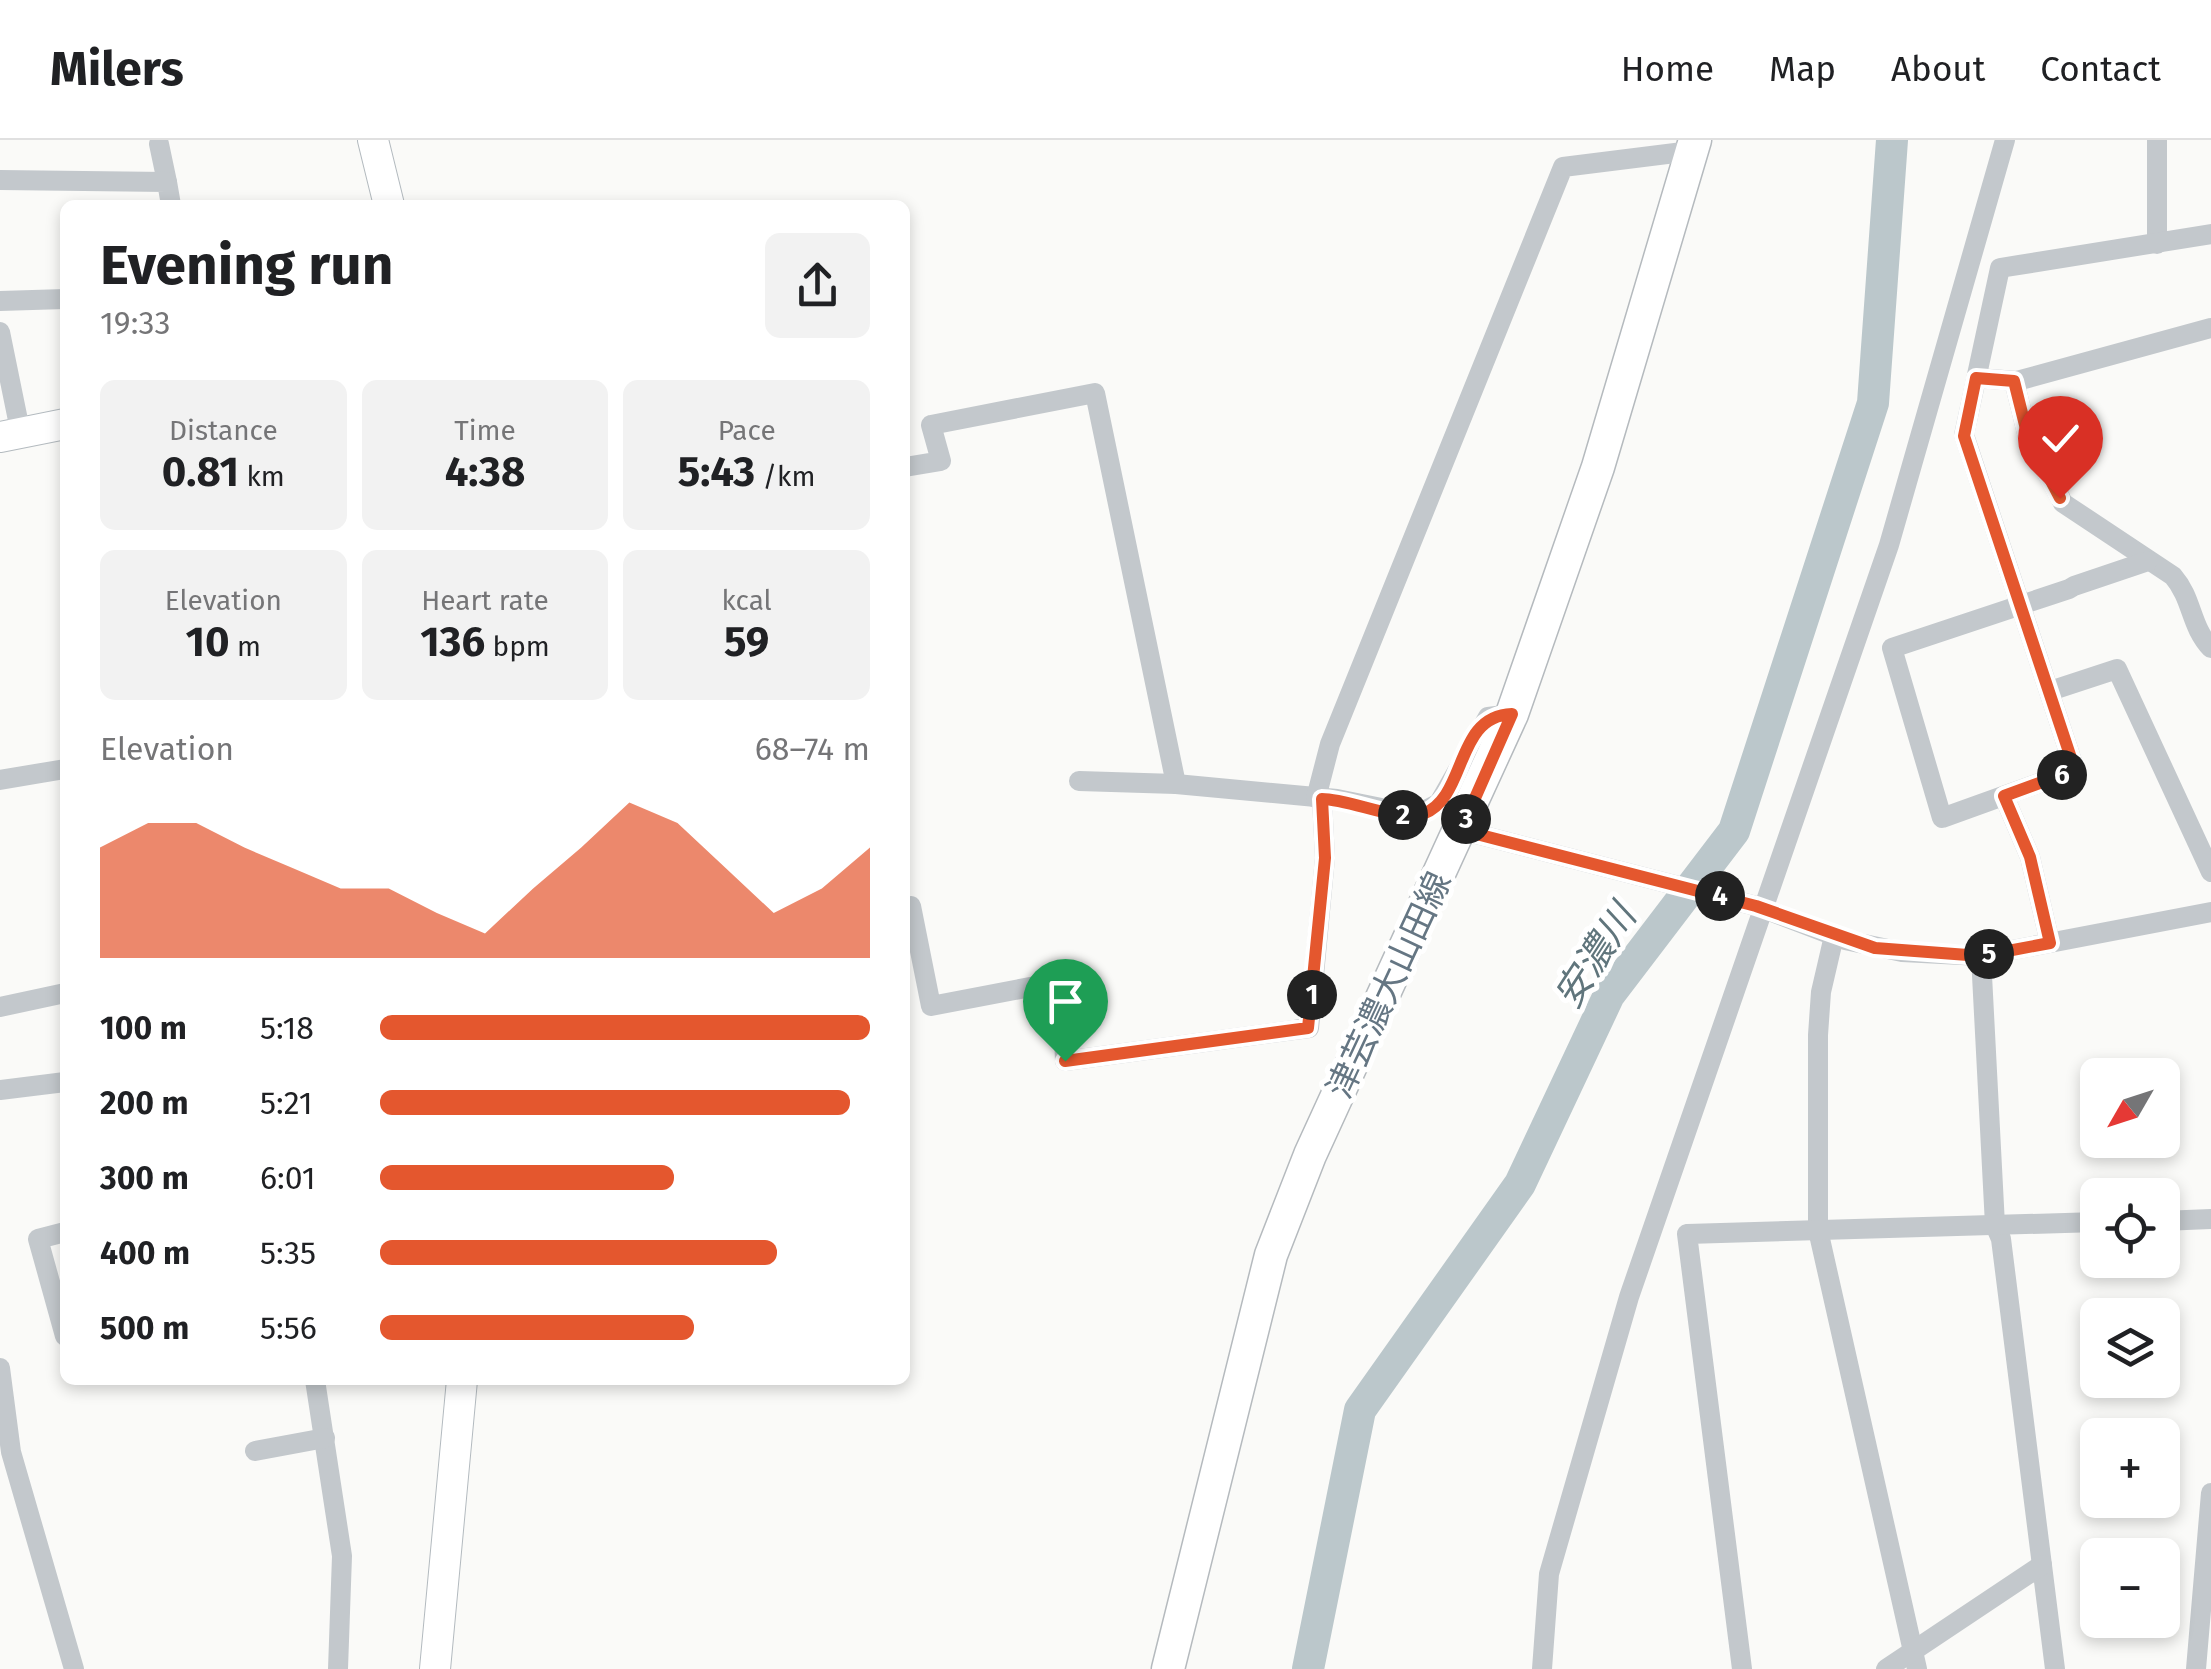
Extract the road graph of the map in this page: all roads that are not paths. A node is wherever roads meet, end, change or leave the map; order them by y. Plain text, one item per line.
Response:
1 (373, 140) edge
2 (2005, 140) edge
3 (2157, 140) edge
4 (160, 144) dead end
5 (1693, 146) edge
6 (0, 180) edge
7 (72, 182) junction
8 (167, 182) junction
9 (76, 200) edge
10 (171, 200) edge
11 (388, 200) edge
12 (2211, 234) edge
13 (2157, 244) junction
14 (60, 299) edge
15 (0, 300) edge
16 (2211, 328) edge
17 (0, 332) edge
18 (1976, 378) junction
19 (2014, 381) junction
20 (60, 425) edge
21 (10, 434) edge
22 (910, 466) edge
23 (2148, 560) junction
24 (2021, 605) junction
25 (2211, 648) edge
26 (2050, 691) junction
27 (1512, 714) junction
28 (60, 770) edge
29 (0, 780) edge
30 (1079, 781) dead end
31 (1176, 784) junction
32 (2004, 796) junction
33 (1319, 798) junction
34 (1469, 831) junction
35 (2211, 872) edge
36 (910, 906) edge
37 (1761, 908) junction
38 (2211, 912) edge
39 (1834, 936) junction
40 (2050, 943) junction
41 (1981, 956) junction
42 (60, 994) edge
43 (0, 1007) edge
44 (60, 1083) edge
45 (0, 1090) edge
46 (2180, 1220) edge
47 (2211, 1220) edge
48 (2080, 1222) edge
49 (1995, 1224) junction
50 (1818, 1230) junction
51 (60, 1233) edge
52 (60, 1318) edge
53 (0, 1368) edge
54 (316, 1385) edge
55 (462, 1385) edge
56 (325, 1438) junction
57 (255, 1450) dead end
58 (2211, 1494) edge
59 (2042, 1565) junction
60 (1915, 1660) edge
61 (74, 1669) edge
62 (338, 1669) edge
63 (435, 1669) edge
64 (1168, 1669) edge
65 (1542, 1669) edge
66 (1742, 1669) edge
67 (1886, 1669) edge
68 (2055, 1669) edge
69 (2196, 1669) edge

1 - 11 street
2 - 37 street
3 - 13 street
4 - 8 street
5 - 27 main road, 津芸濃大山田線
5 - 33 street
6 - 7 street
7 - 8 street
7 - 9 street
8 - 10 street
12 - 13 street
13 - 18 street
14 - 15 street
16 - 19 street
17 - 21 street
18 - 19 street
18 - 24 street
19 - 23 street
20 - 21 street
22 - 31 street
23 - 24 street
23 - 25 street
24 - 26 street
24 - 32 street
26 - 32 street
26 - 35 street
27 - 33 street
27 - 34 main road, 津芸濃大山田線
28 - 29 street
30 - 31 street
31 - 33 street
32 - 40 street
33 - 36 street
34 - 37 street
34 - 64 main road, 津芸濃大山田線
37 - 39 street
37 - 65 street
38 - 40 street
39 - 41 street
39 - 50 street
40 - 41 street
41 - 49 street
42 - 43 street
44 - 45 street
46 - 47 street
48 - 49 street
49 - 50 street
49 - 59 street
50 - 60 street
50 - 66 street
51 - 52 street
53 - 61 street
54 - 56 street
55 - 63 street
56 - 57 street
56 - 62 street
58 - 69 street
59 - 60 street
59 - 68 street
60 - 67 street

